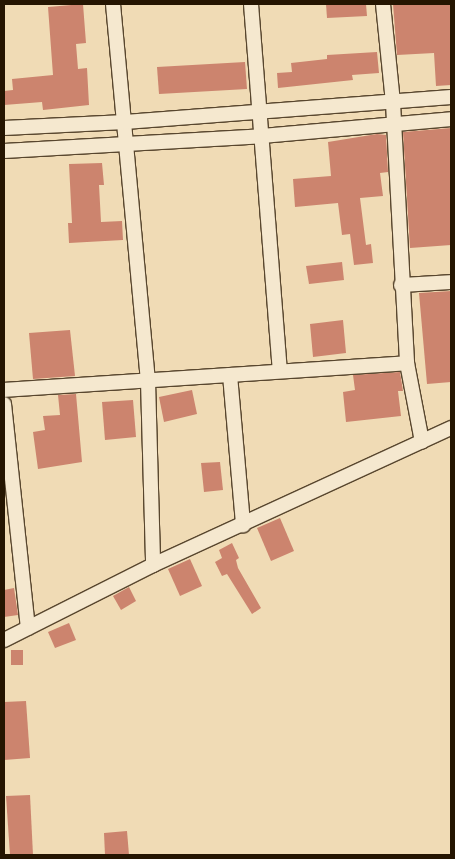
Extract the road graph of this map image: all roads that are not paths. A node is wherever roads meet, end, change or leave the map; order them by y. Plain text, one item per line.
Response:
1 (113, 4) edge
2 (250, 4) edge
3 (383, 4) edge
4 (451, 98) edge
5 (393, 103) junction
6 (260, 113) junction
7 (451, 119) edge
8 (125, 122) junction
9 (392, 124) junction
10 (4, 128) edge
11 (262, 136) junction
12 (127, 144) junction
13 (4, 151) edge
14 (451, 282) edge
15 (401, 285) junction
16 (407, 363) junction
17 (280, 372) junction
18 (230, 375) junction
19 (148, 381) junction
20 (4, 390) edge
21 (4, 404) edge
22 (451, 428) edge
23 (422, 442) junction
24 (244, 525) junction
25 (153, 565) junction
26 (28, 628) junction
27 (4, 640) edge

1 - 8 street
2 - 6 street
3 - 5 street
4 - 5 street
5 - 6 street
5 - 9 street
6 - 8 street
6 - 11 street
7 - 9 street
8 - 10 street
8 - 12 street
9 - 11 street
9 - 15 street
11 - 12 street
11 - 17 street
12 - 13 street
12 - 19 street
14 - 15 street
15 - 16 street
16 - 17 street
16 - 23 street
17 - 18 street
18 - 19 street
18 - 24 street
19 - 20 street
19 - 25 street
21 - 26 street
22 - 23 street
23 - 24 street
24 - 25 street
25 - 26 street
26 - 27 street

